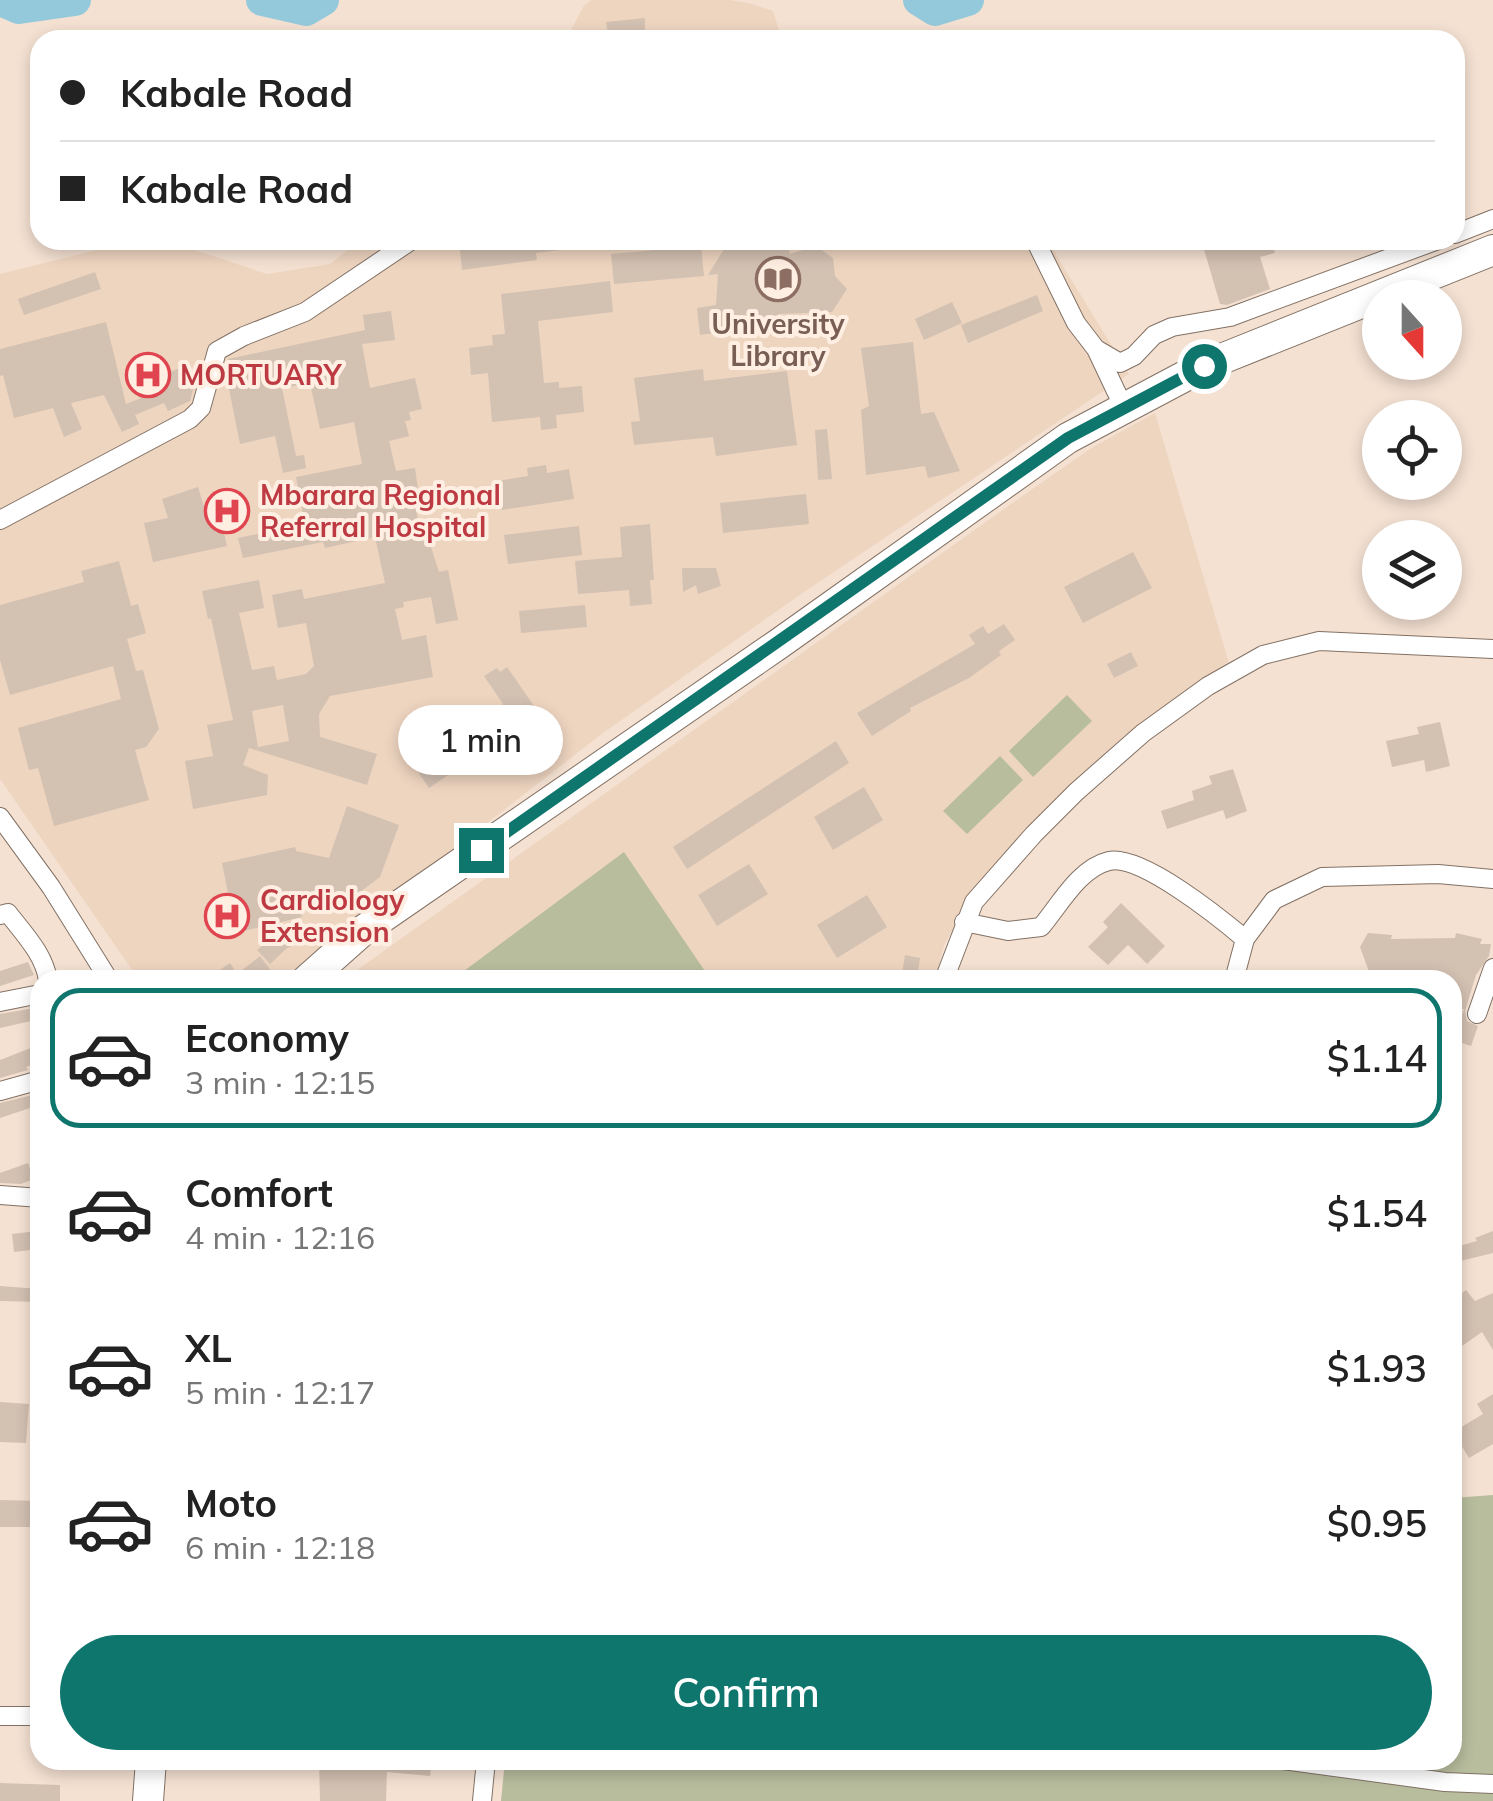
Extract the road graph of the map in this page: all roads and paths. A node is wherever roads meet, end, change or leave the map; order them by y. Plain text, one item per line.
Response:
1 (1493, 219) edge
2 (1465, 230) edge
3 (397, 250) edge
4 (1040, 250) edge
5 (1411, 250) edge
6 (1493, 250) edge
7 (1096, 350) junction
8 (1124, 406) junction
9 (0, 520) edge
10 (1493, 649) edge
11 (0, 817) edge
12 (1493, 878) edge
13 (0, 915) edge
14 (964, 922) junction
15 (1245, 939) junction
16 (1493, 968) edge
17 (46, 970) edge
18 (103, 970) edge
19 (318, 970) edge
20 (947, 970) edge
21 (1237, 970) edge
22 (30, 996) edge
23 (0, 1002) edge
24 (1477, 1014) dead end
25 (30, 1083) edge
26 (0, 1091) edge
27 (0, 1195) edge
28 (30, 1197) edge
29 (0, 1716) edge
30 (30, 1716) edge
31 (150, 1770) edge
32 (485, 1770) edge
33 (1335, 1770) edge
34 (1493, 1784) edge
35 (1443, 1791) edge
36 (148, 1801) edge
37 (482, 1801) edge

1 - 2 street
3 - 9 street
4 - 7 street
5 - 7 street
6 - 8 main road
7 - 8 street
8 - 19 main road
10 - 14 street
11 - 18 street
12 - 15 street
13 - 17 street
14 - 15 street
14 - 20 street
15 - 21 street
16 - 24 street
22 - 23 street
25 - 26 street
27 - 28 street
29 - 30 street
31 - 36 main road
32 - 37 street
33 - 35 street
34 - 35 street

